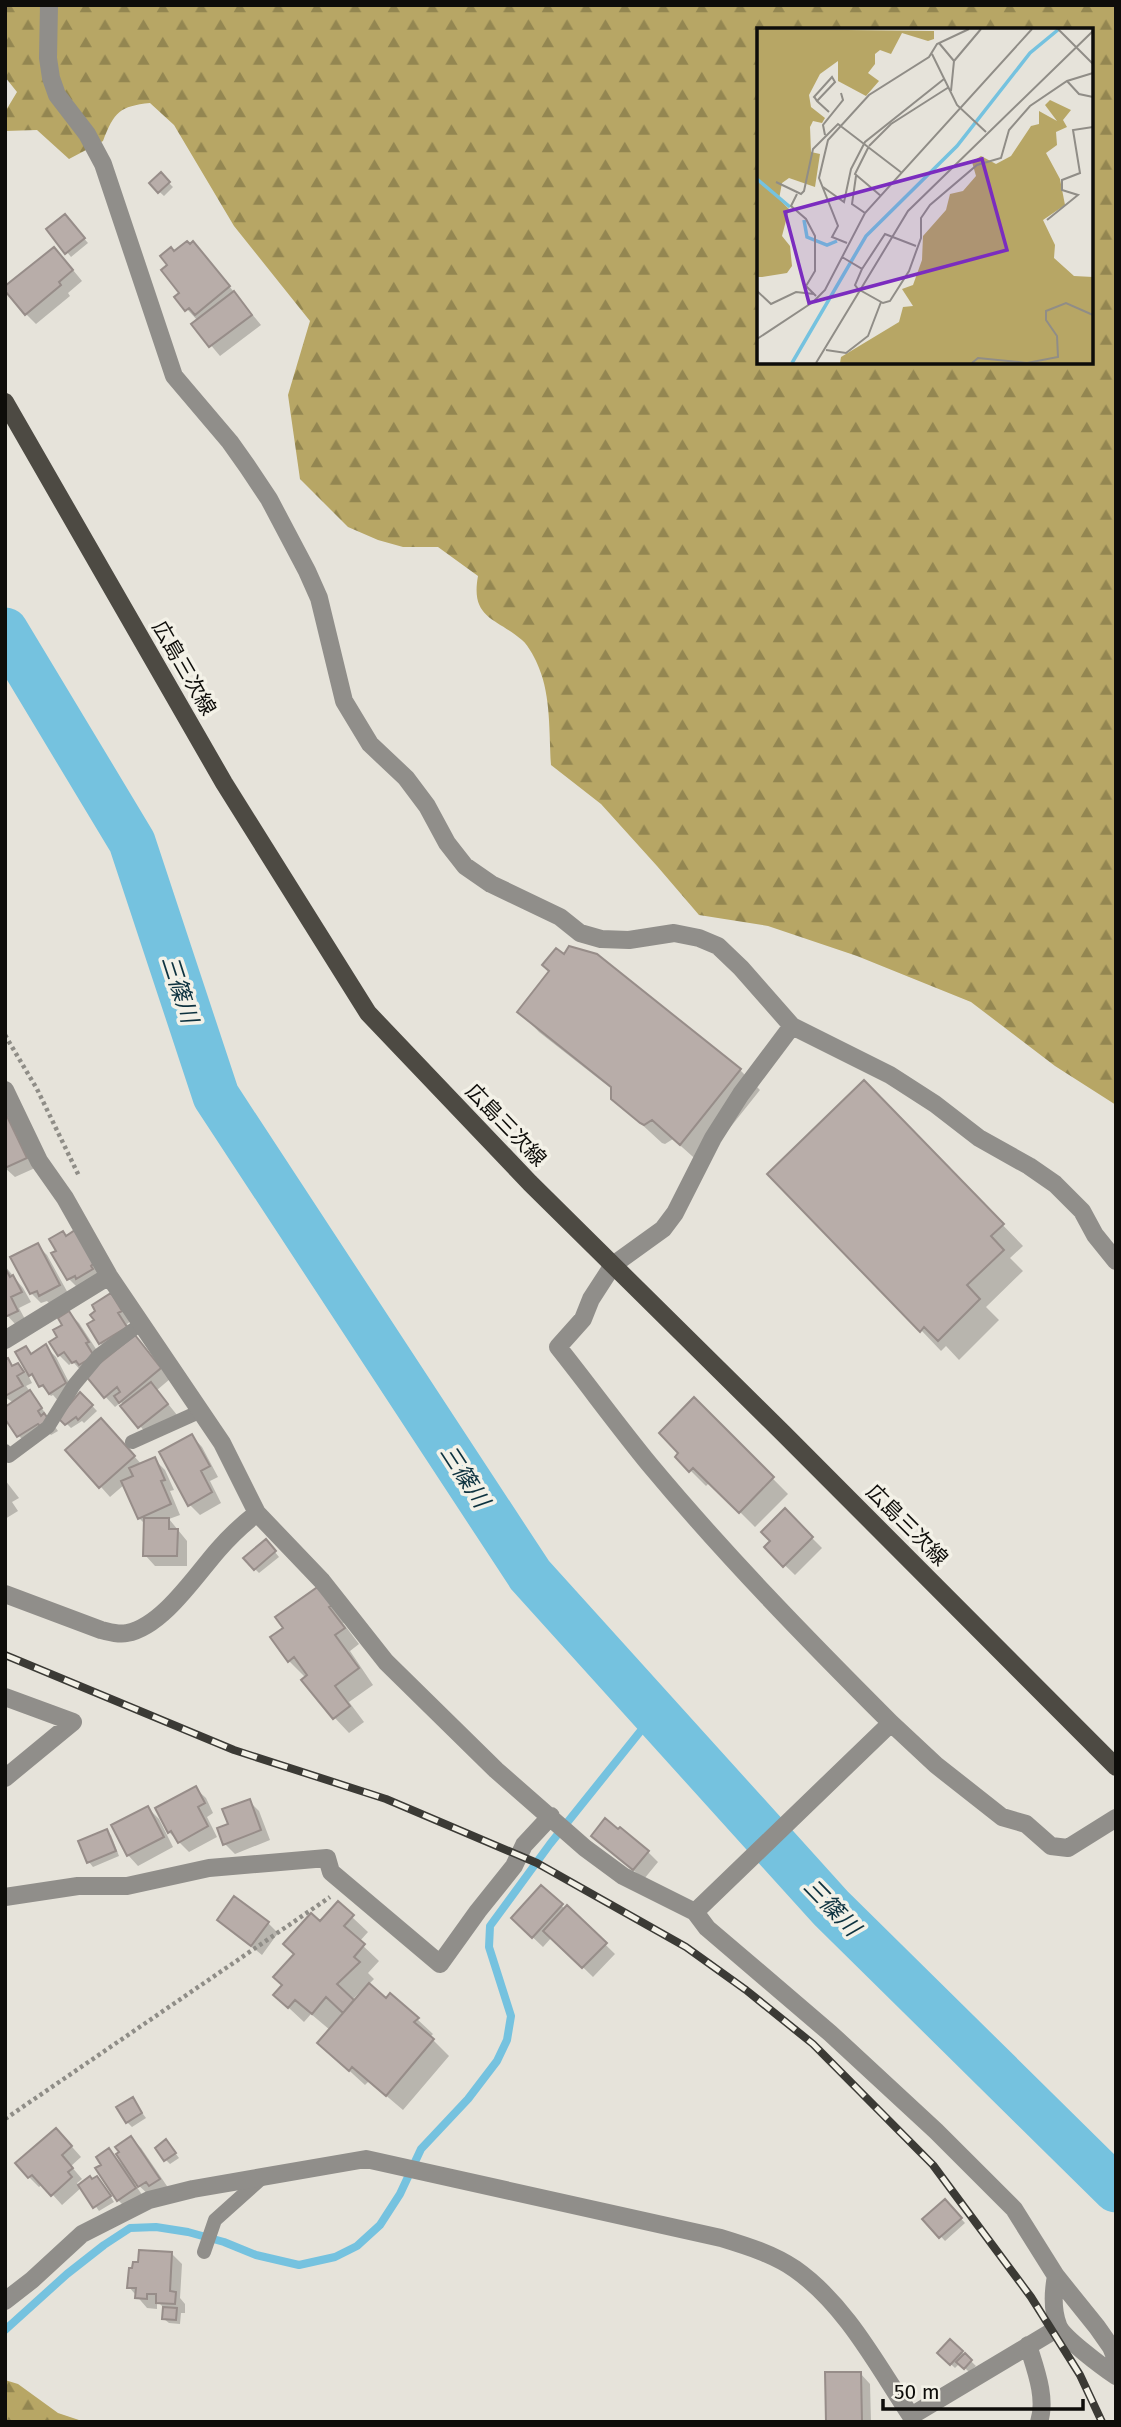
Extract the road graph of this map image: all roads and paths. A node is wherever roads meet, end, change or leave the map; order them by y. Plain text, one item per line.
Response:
1 (49, 5) edge
2 (5, 402) edge
3 (792, 1026) junction
4 (5, 1035) edge
5 (5, 1090) edge
6 (81, 1180) dead end
7 (1116, 1261) edge
8 (613, 1265) junction
9 (109, 1276) junction
10 (142, 1323) junction
11 (5, 1340) edge
12 (201, 1411) junction
13 (132, 1442) dead end
14 (5, 1451) edge
15 (257, 1513) junction
16 (5, 1594) edge
17 (5, 1696) edge
18 (886, 1728) junction
19 (1116, 1768) edge
20 (5, 1778) edge
21 (551, 1816) junction
22 (1116, 1818) edge
23 (348, 1885) junction
24 (5, 1897) edge
25 (700, 1908) junction
26 (5, 2119) edge
27 (263, 2177) junction
28 (205, 2249) dead end
29 (1056, 2276) junction
30 (5, 2301) edge
31 (1058, 2328) junction
32 (1028, 2345) junction
33 (1116, 2359) edge
34 (1116, 2376) edge
35 (907, 2419) edge
36 (1038, 2422) edge

1 - 3 street
2 - 8 main road, 広島三次線
3 - 7 street
3 - 8 street
4 - 6 path
5 - 9 street
8 - 18 street
8 - 19 main road, 広島三次線
9 - 10 street
9 - 11 street
10 - 12 street
10 - 14 lane
12 - 13 lane
12 - 15 street
15 - 16 street
15 - 21 street
17 - 20 street
18 - 22 street
18 - 25 street
21 - 23 street
21 - 25 street
23 - 24 street
23 - 26 path
25 - 29 street
27 - 28 lane
27 - 30 street
27 - 35 street
29 - 31 street
29 - 33 street
31 - 32 street
31 - 34 street
32 - 35 street
32 - 36 street

